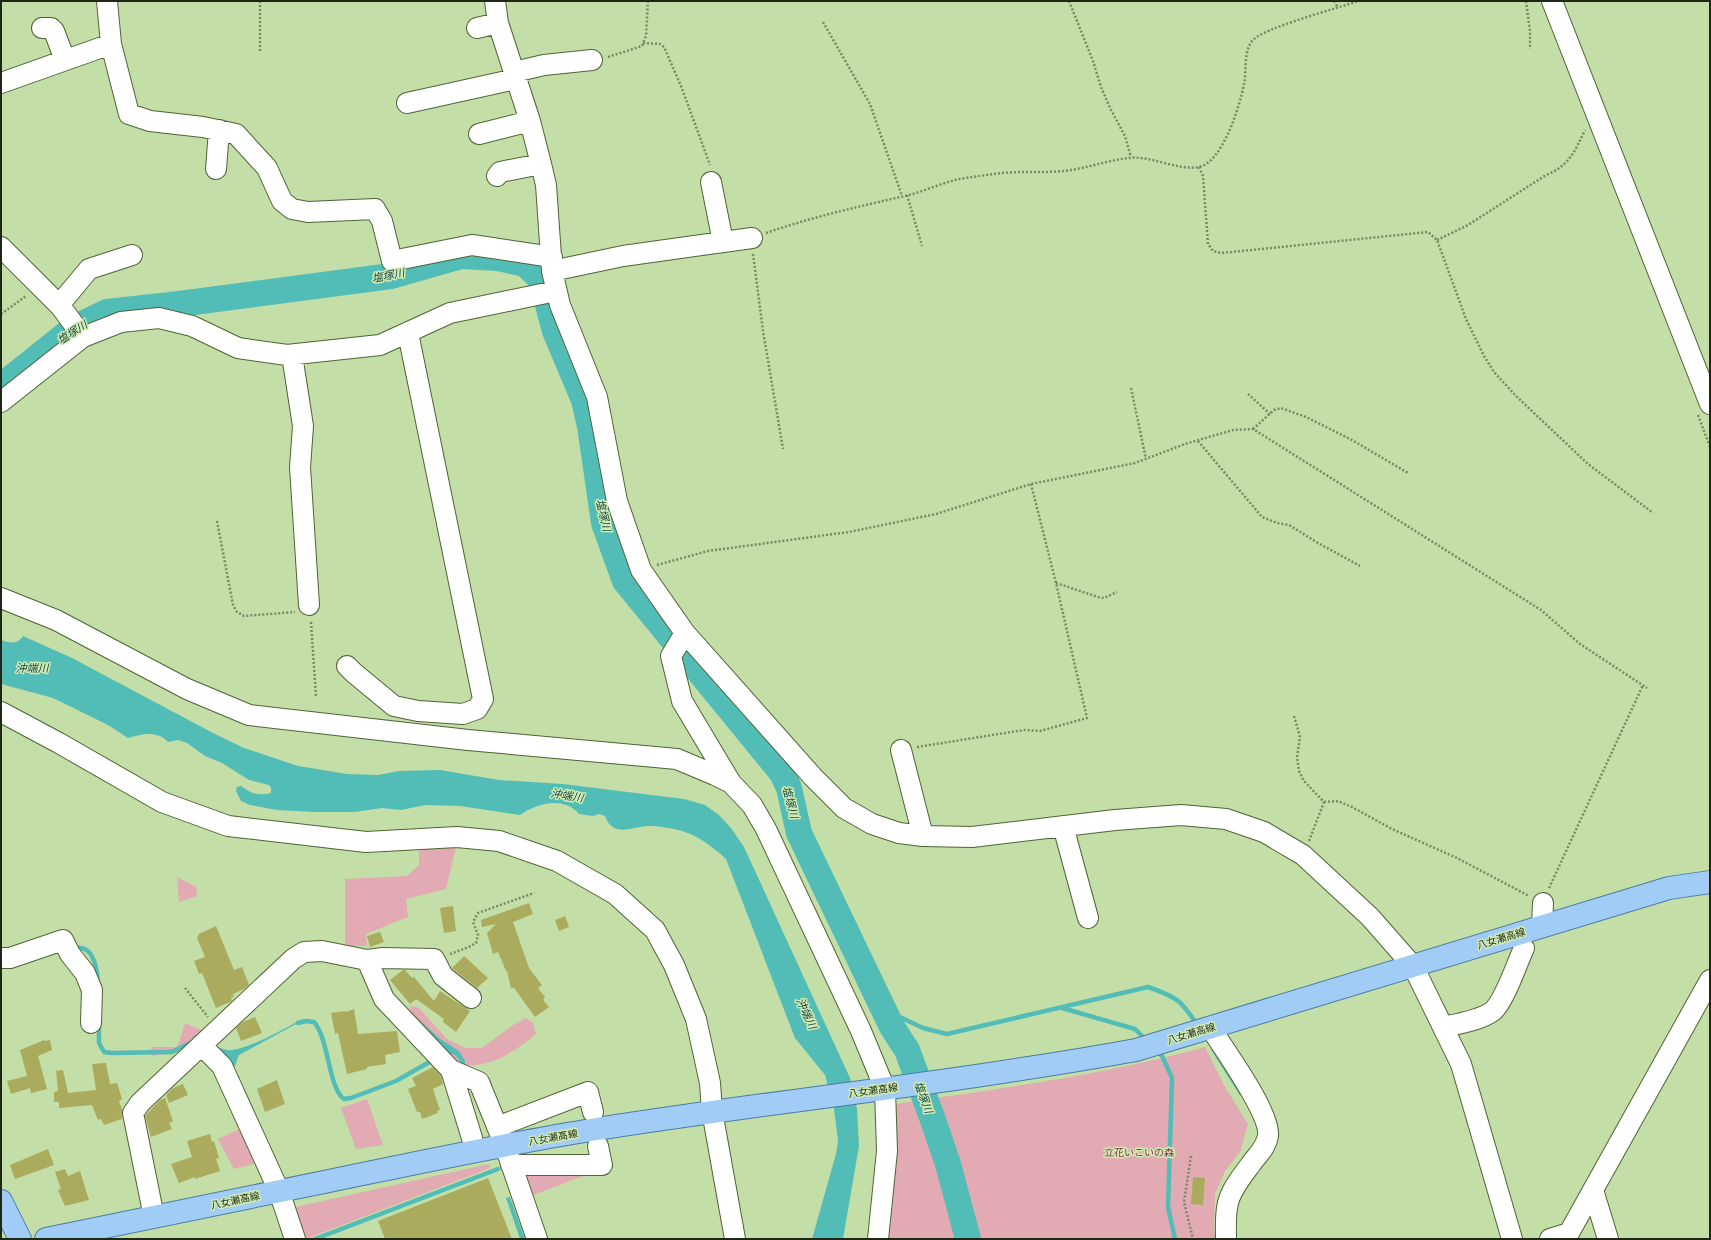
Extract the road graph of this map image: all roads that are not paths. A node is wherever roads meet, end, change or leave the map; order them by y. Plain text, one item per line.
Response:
1 (107, 1) edge
2 (494, 1) edge
3 (1552, 1) edge
4 (498, 23) junction
5 (42, 28) dead end
6 (476, 28) dead end
7 (112, 44) junction
8 (65, 60) junction
9 (592, 60) road end
10 (510, 72) junction
11 (1, 83) edge
12 (407, 103) dead end
13 (530, 121) junction
14 (219, 130) junction
15 (479, 134) dead end
16 (542, 164) junction
17 (216, 170) dead end
18 (497, 176) dead end
19 (711, 182) road end
20 (752, 238) road end
21 (724, 242) junction
22 (1, 247) edge
23 (132, 255) dead end
24 (552, 264) junction
25 (556, 290) junction
26 (58, 305) junction
27 (408, 333) junction
28 (83, 337) junction
29 (292, 355) junction
30 (1, 402) edge
31 (1710, 404) edge
32 (1, 598) edge
33 (309, 605) road end
34 (685, 634) junction
35 (347, 666) dead end
36 (1, 712) edge
37 (901, 750) road end
38 (731, 784) junction
39 (1063, 826) junction
40 (923, 836) junction
41 (1710, 882) edge
42 (1542, 903) road end
43 (1088, 918) dead end
44 (1542, 926) junction
45 (1524, 948) dead end
46 (1, 958) edge
47 (367, 960) junction
48 (1413, 966) junction
49 (1710, 980) edge
50 (471, 998) dead end
51 (91, 1022) dead end
52 (1210, 1027) junction
53 (1443, 1027) junction
54 (200, 1045) junction
55 (451, 1070) junction
56 (889, 1088) junction
57 (714, 1111) junction
58 (593, 1112) dead end
59 (472, 1138) dead end
60 (504, 1146) junction
61 (598, 1146) dead end
62 (1593, 1190) junction
63 (279, 1191) junction
64 (1, 1201) edge
65 (154, 1217) junction
66 (20, 1239) edge
67 (46, 1239) edge
68 (295, 1239) edge
69 (537, 1239) edge
70 (735, 1239) edge
71 (878, 1239) edge
72 (1226, 1239) edge
73 (1512, 1239) edge
74 (1550, 1239) edge
75 (1608, 1239) edge

1 - 7 street
2 - 4 street
3 - 31 street
4 - 6 street
4 - 10 street
5 - 8 street
7 - 8 street
7 - 14 street
8 - 11 street
9 - 10 street
10 - 12 street
10 - 13 street
13 - 15 street
13 - 16 street
14 - 17 street
14 - 24 street
16 - 18 street
16 - 24 street
19 - 21 street
20 - 21 street
21 - 24 street
22 - 26 street
23 - 26 street
24 - 25 street
25 - 27 street
25 - 34 street
26 - 28 street
27 - 29 street
27 - 35 street
28 - 29 street
28 - 30 street
29 - 33 street
32 - 38 street
34 - 38 street
34 - 40 street
36 - 57 street
37 - 40 street
38 - 56 street
39 - 40 street
39 - 43 street
39 - 48 street
41 - 44 main road, 八女瀬高線
42 - 44 street
44 - 48 main road, 八女瀬高線
45 - 53 street
46 - 51 street
47 - 50 street
47 - 54 street
47 - 55 street
48 - 52 main road, 八女瀬高線
48 - 53 street
49 - 62 street
52 - 56 main road, 八女瀬高線
52 - 72 street
53 - 73 street
54 - 63 street
54 - 65 street
55 - 59 street
55 - 60 street
56 - 57 main road, 八女瀬高線
56 - 71 street
57 - 60 main road, 八女瀬高線
57 - 70 street
58 - 60 street
60 - 61 street
60 - 63 main road, 八女瀬高線
60 - 69 street
62 - 74 street
62 - 75 street
63 - 65 main road, 八女瀬高線
63 - 68 street
64 - 66 main road
65 - 67 main road, 八女瀬高線

